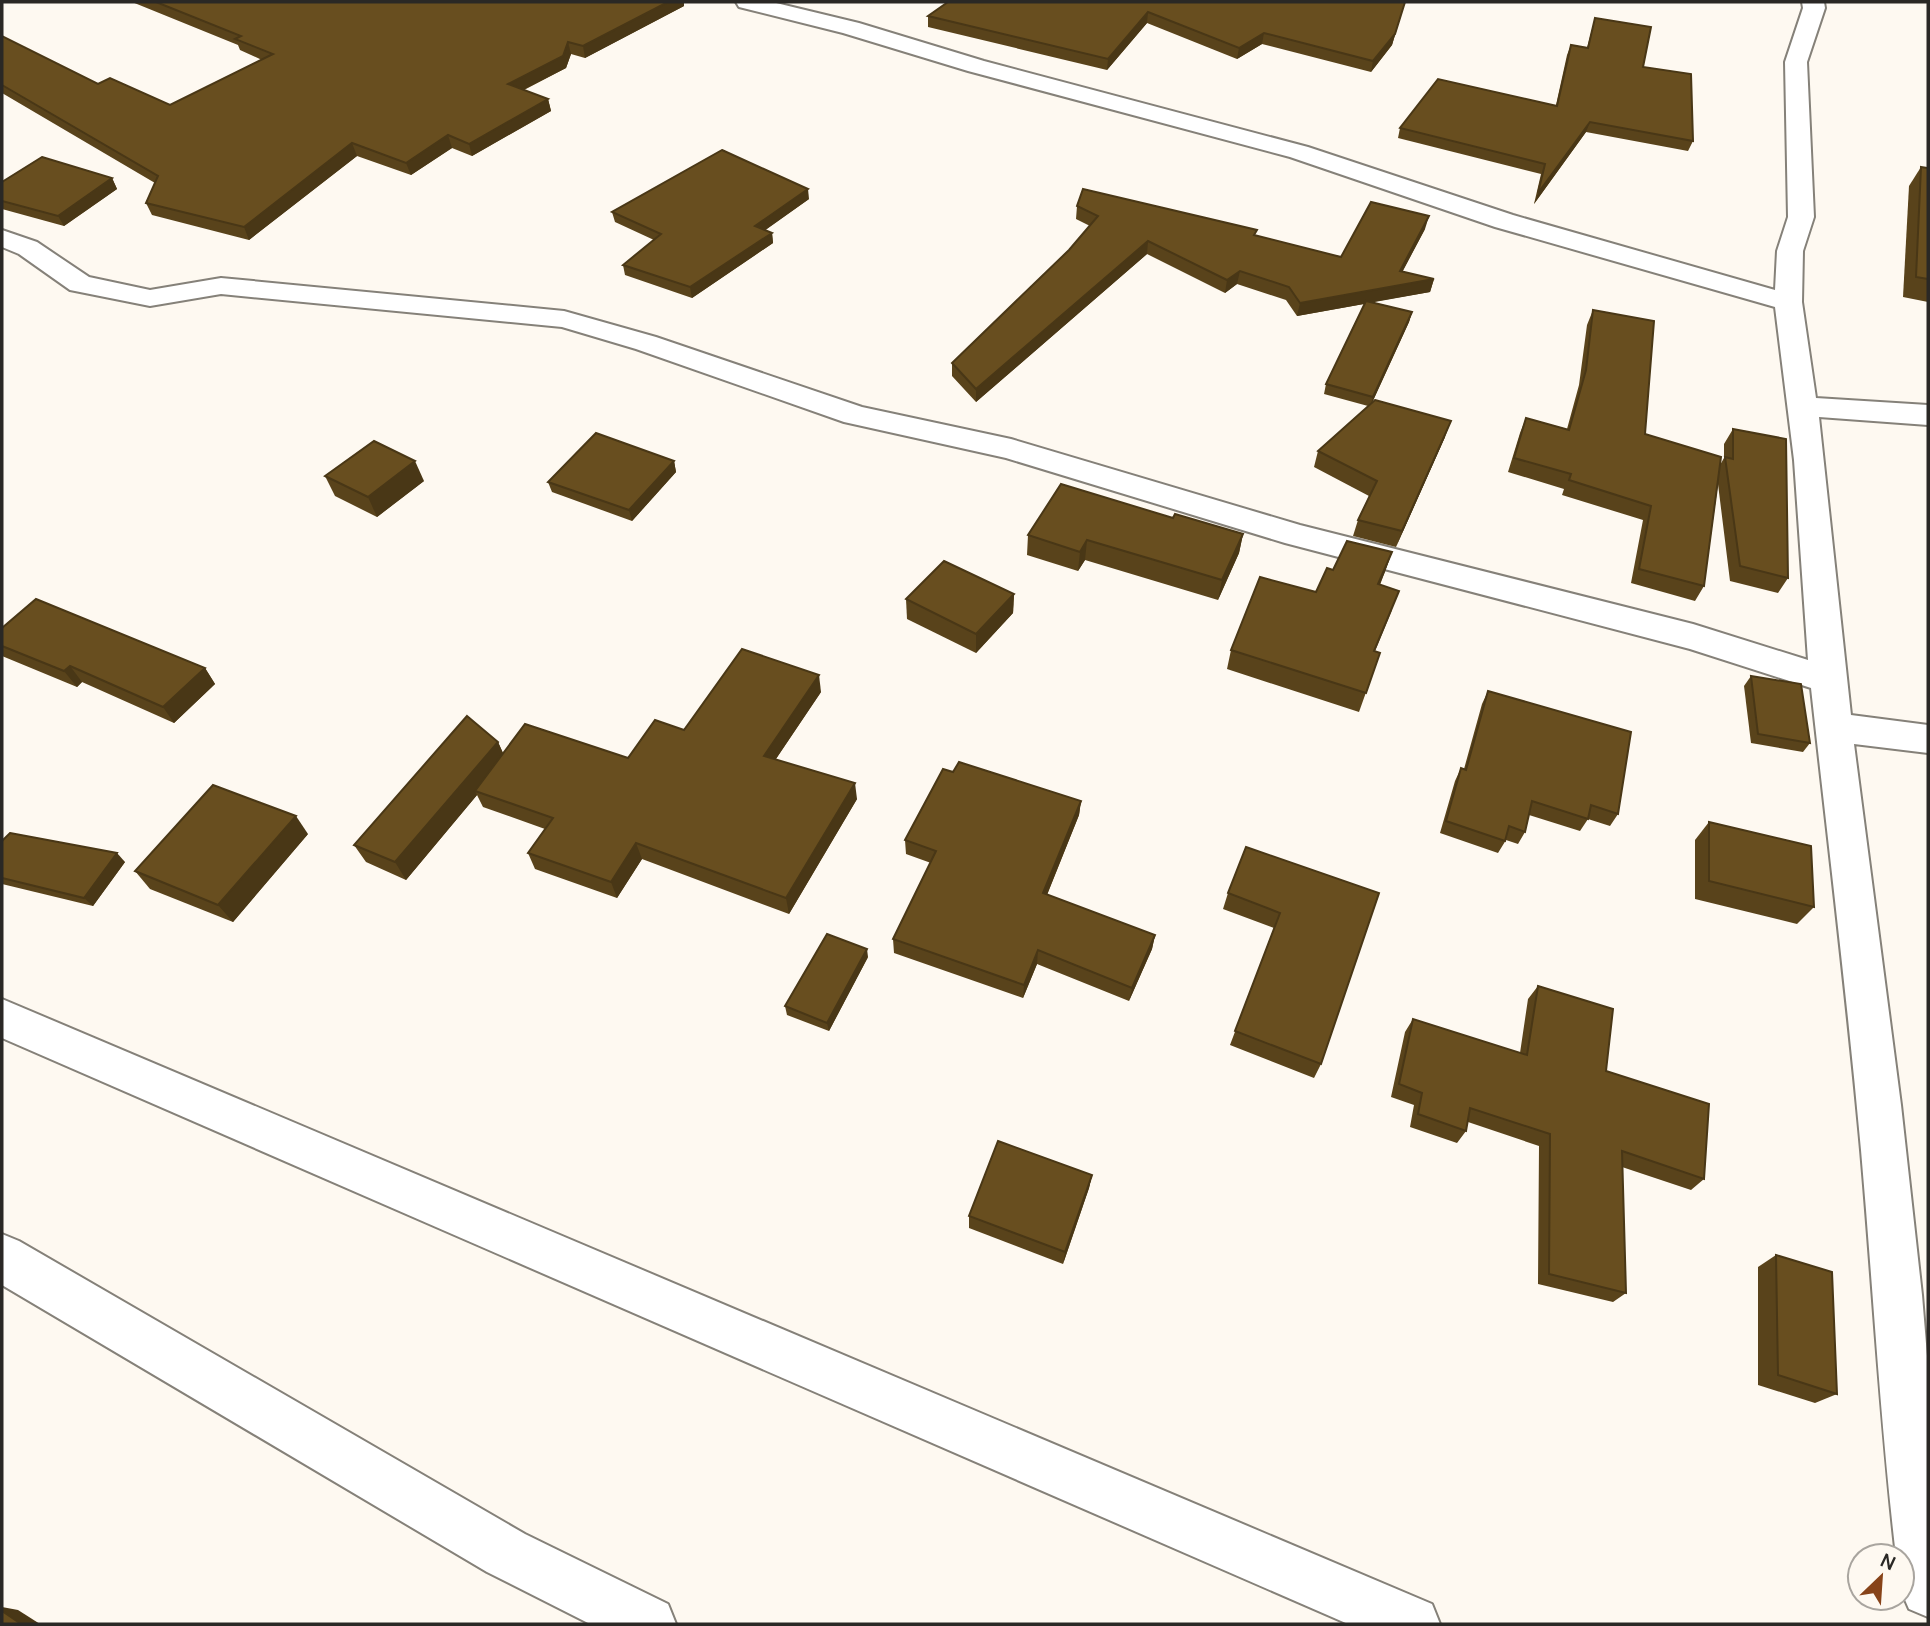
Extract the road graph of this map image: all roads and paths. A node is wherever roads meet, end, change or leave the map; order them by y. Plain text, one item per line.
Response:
1 (747, 2) edge
2 (1813, 2) edge
3 (2, 238) edge
4 (1788, 302) junction
5 (1802, 406) junction
6 (1928, 415) edge
7 (1830, 680) junction
8 (1836, 727) junction
9 (1928, 739) edge
10 (2, 1018) edge
11 (2, 1258) edge
12 (1928, 1590) edge
13 (648, 1624) edge
14 (1412, 1624) edge

1 - 4 street
2 - 4 street
3 - 7 street
4 - 5 street
5 - 6 street
5 - 7 street
7 - 8 street
8 - 9 street
8 - 12 street
10 - 14 street
11 - 13 street

